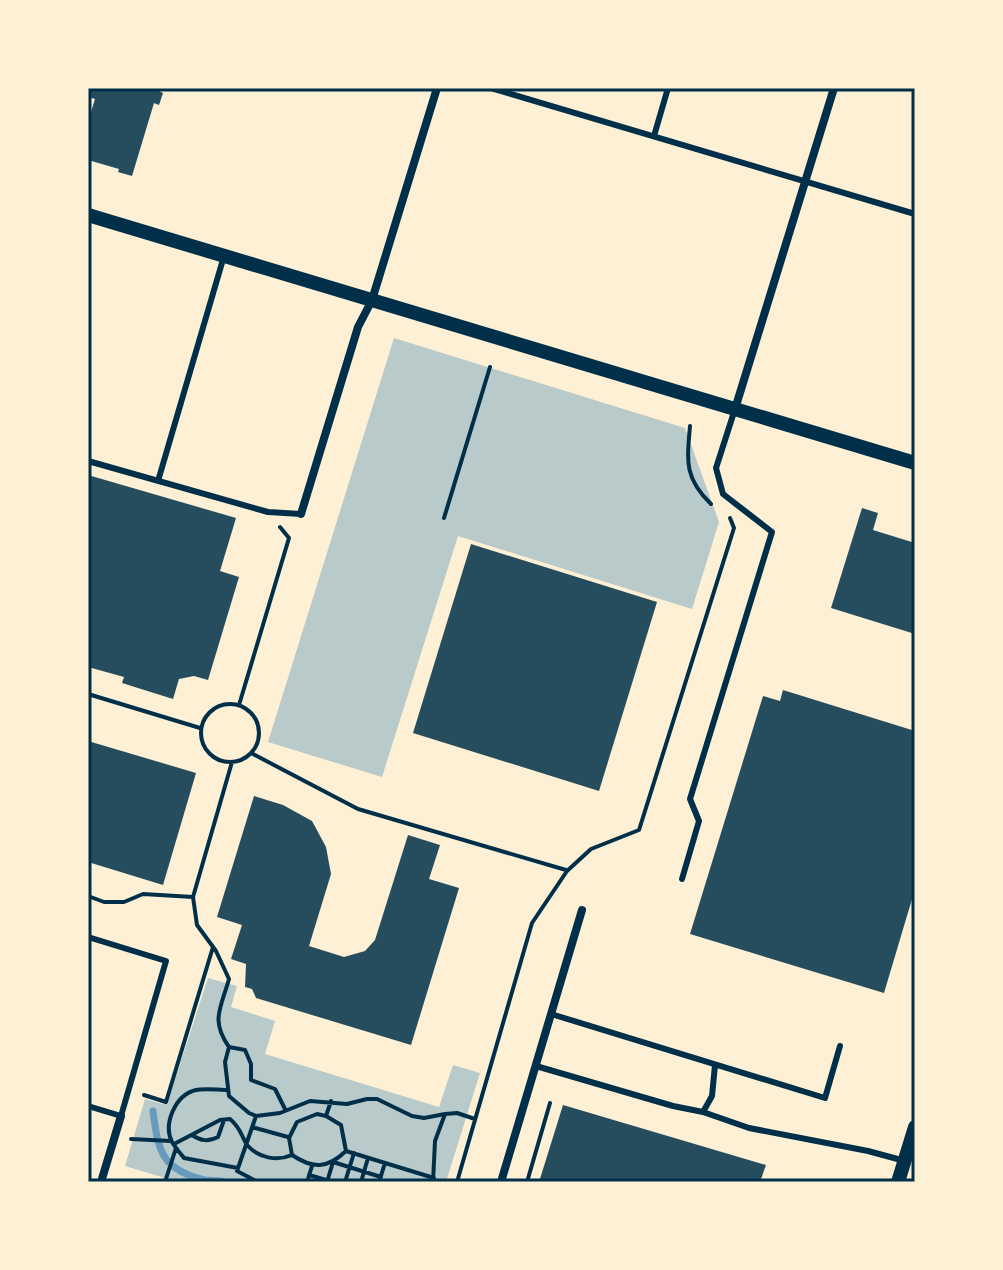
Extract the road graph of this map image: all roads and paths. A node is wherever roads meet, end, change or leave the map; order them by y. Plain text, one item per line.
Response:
1 (437, 88) edge
2 (491, 88) edge
3 (668, 88) edge
4 (834, 88) edge
5 (654, 136) junction
6 (805, 181) junction
7 (915, 214) edge
8 (88, 215) edge
9 (224, 256) junction
10 (372, 300) junction
11 (490, 367) dead end
12 (735, 409) junction
13 (690, 426) dead end
14 (88, 461) edge
15 (915, 463) edge
16 (158, 481) junction
17 (718, 508) dead end
18 (268, 512) junction
19 (727, 513) dead end
20 (301, 514) joint
21 (444, 518) dead end
22 (88, 694) edge
23 (239, 705) junction
24 (200, 728) junction
25 (251, 753) junction
26 (232, 762) junction
27 (567, 871) junction
28 (682, 879) dead end
29 (88, 896) edge
30 (193, 897) junction
31 (582, 910) dead end
32 (88, 937) edge
33 (213, 947) junction
34 (551, 1014) junction
35 (840, 1046) dead end
36 (229, 1047) junction
37 (715, 1065) junction
38 (536, 1066) junction
39 (228, 1090) junction
40 (144, 1095) dead end
41 (331, 1101) junction
42 (166, 1102) junction
43 (550, 1103) dead end
44 (88, 1106) edge
45 (173, 1110) junction
46 (286, 1110) junction
47 (703, 1112) junction
48 (445, 1114) junction
49 (121, 1116) junction
50 (256, 1116) junction
51 (326, 1116) junction
52 (475, 1119) junction
53 (224, 1120) junction
54 (135, 1124) dead end
55 (252, 1127) junction
56 (915, 1127) edge
57 (192, 1135) junction
58 (289, 1138) junction
59 (174, 1144) junction
60 (246, 1145) junction
61 (346, 1151) junction
62 (354, 1153) junction
63 (292, 1155) junction
64 (368, 1158) junction
65 (905, 1161) junction
66 (333, 1162) junction
67 (385, 1163) junction
68 (312, 1166) junction
69 (350, 1167) junction
70 (238, 1168) junction
71 (364, 1172) junction
72 (309, 1175) junction
73 (380, 1180) edge
74 (433, 1180) edge
75 (329, 1181) edge
76 (101, 1182) edge
77 (165, 1182) edge
78 (258, 1182) edge
79 (307, 1182) edge
80 (345, 1182) edge
81 (361, 1182) edge
82 (457, 1182) edge
83 (501, 1182) edge
84 (527, 1182) edge
85 (898, 1182) edge

1 - 10 street
2 - 5 lane
3 - 5 lane
4 - 6 street
5 - 6 lane
6 - 7 lane
6 - 12 street
8 - 9 street
9 - 10 street
9 - 16 lane
10 - 12 street
10 - 20 street
11 - 21 path
12 - 15 street
12 - 28 lane
13 - 17 path
14 - 16 lane
16 - 18 lane
18 - 20 lane
18 - 23 path
19 - 27 path
22 - 24 path
23 - 24 path
23 - 25 path
24 - 26 path
25 - 26 path
25 - 27 path
26 - 30 path
27 - 52 path
29 - 30 path
30 - 33 path
31 - 34 street
32 - 49 lane
33 - 36 path
33 - 42 path
34 - 37 lane
34 - 38 street
35 - 37 lane
36 - 39 path
36 - 46 path
37 - 47 lane
38 - 47 lane
38 - 83 street
39 - 45 path
39 - 50 path
40 - 42 path
41 - 46 path
41 - 48 path
41 - 51 path
42 - 45 path
43 - 84 path
44 - 49 lane
45 - 59 path
46 - 50 path
47 - 65 lane
48 - 52 path
48 - 74 path
49 - 76 street
50 - 55 path
51 - 58 path
51 - 61 path
52 - 82 path
53 - 57 path
53 - 57 path
53 - 60 path
54 - 59 path
55 - 58 path
55 - 60 path
56 - 65 street
57 - 59 path
58 - 63 path
59 - 70 path
59 - 77 path
60 - 63 path
60 - 70 path
61 - 62 path
61 - 66 path
62 - 64 path
62 - 69 path
63 - 68 path
64 - 67 path
64 - 71 path
65 - 85 street
66 - 68 path
66 - 69 path
66 - 75 path
67 - 73 path
67 - 74 path
68 - 72 path
69 - 71 path
69 - 80 path
70 - 78 path
71 - 73 path
71 - 81 path
72 - 75 path
72 - 79 path

